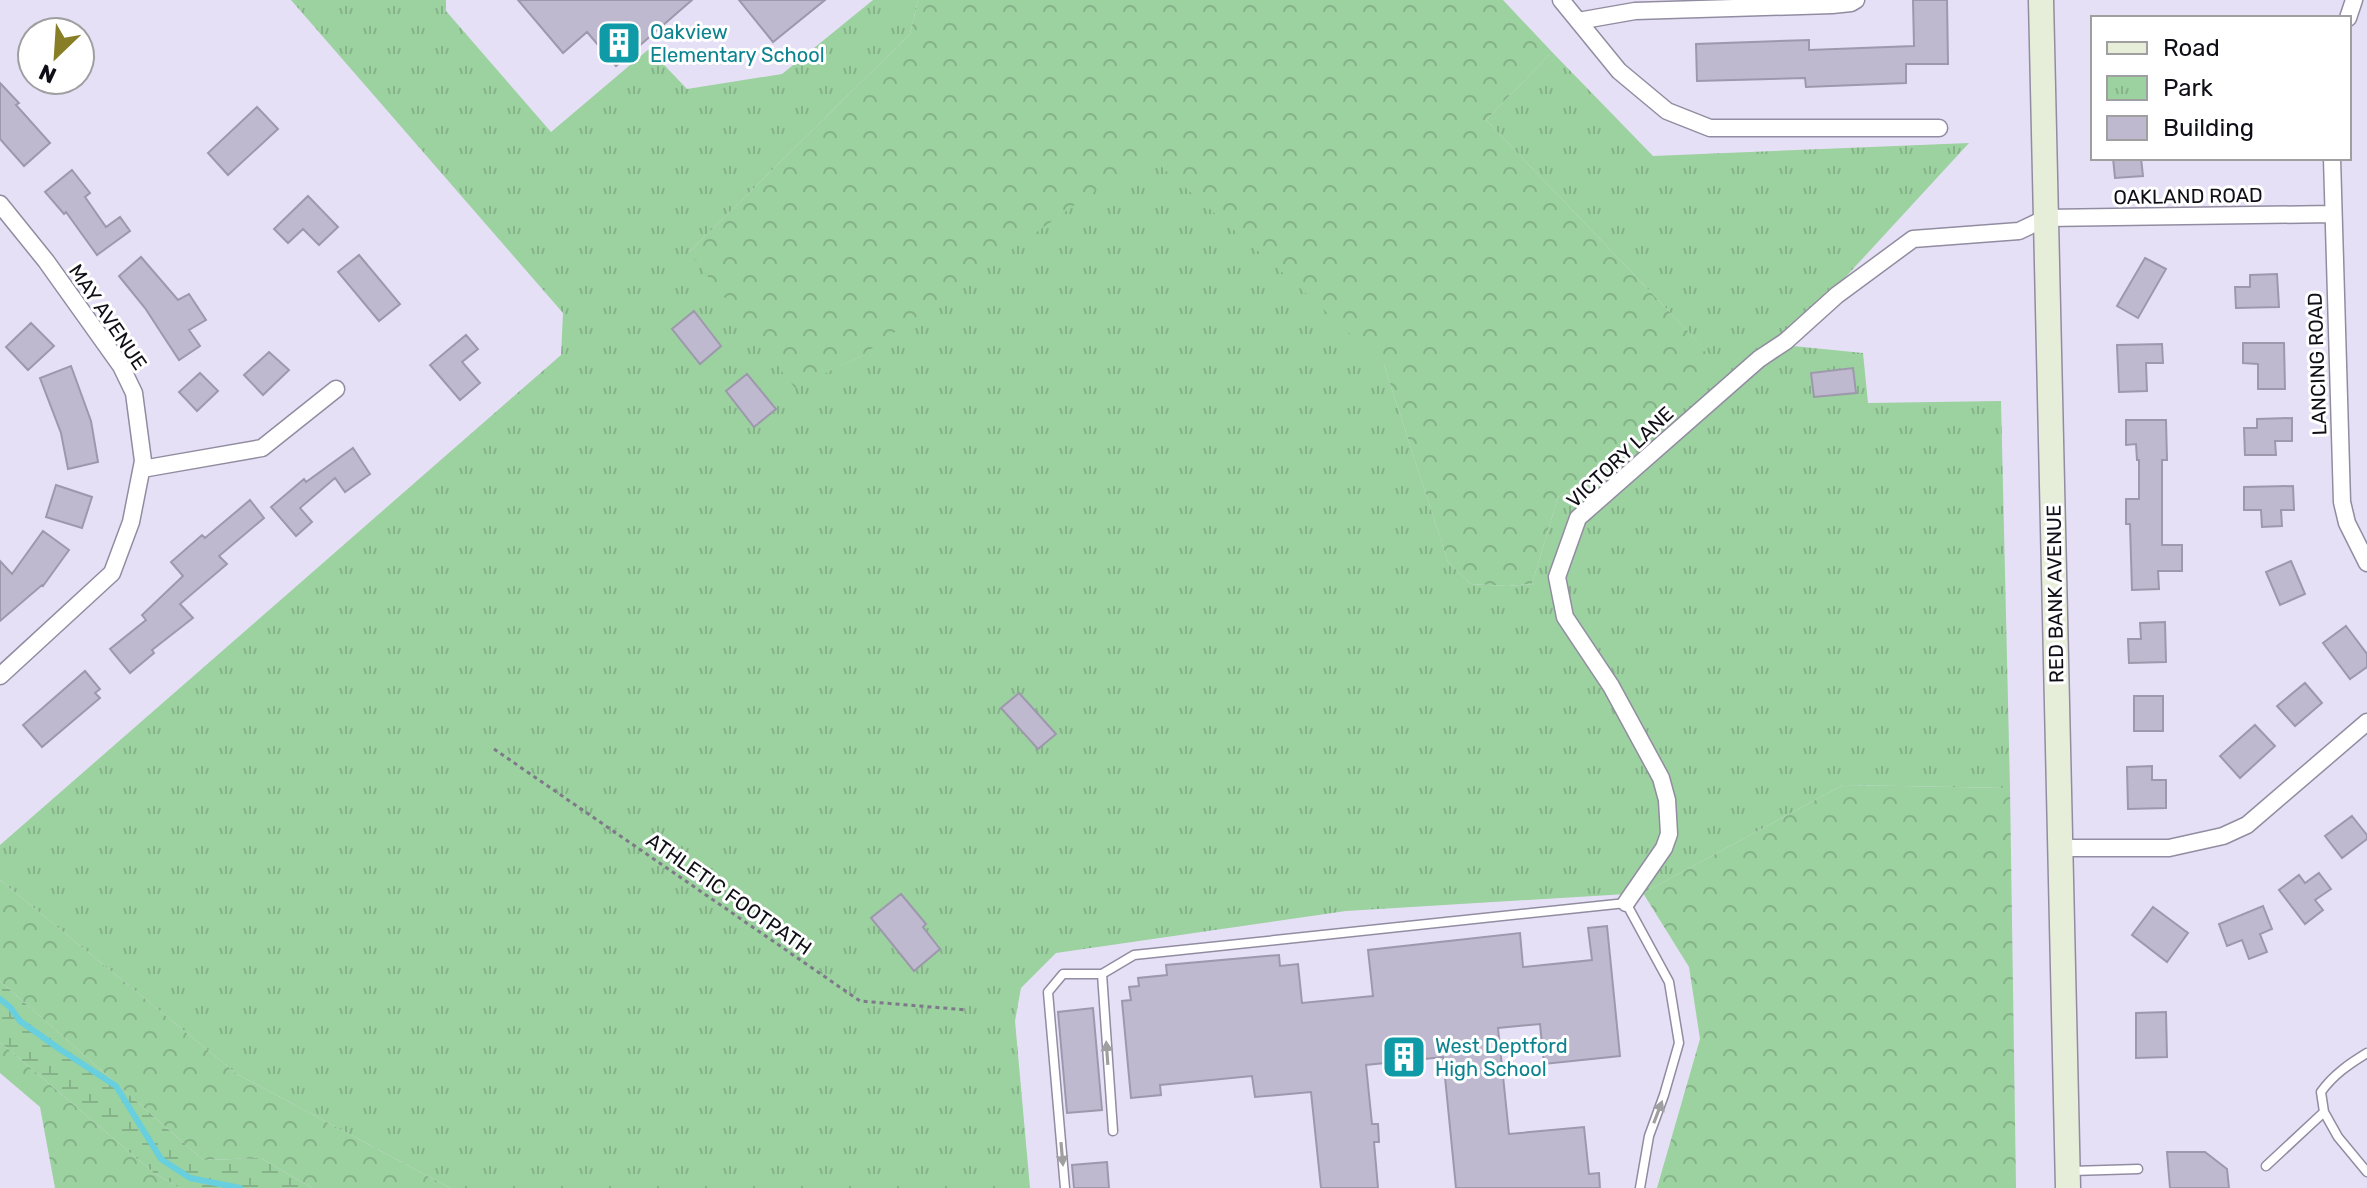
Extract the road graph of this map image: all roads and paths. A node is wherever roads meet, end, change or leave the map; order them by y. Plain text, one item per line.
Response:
1 (1561, 0) edge
2 (1856, 0) edge
3 (2041, 0) edge
4 (1578, 21) junction
5 (1939, 128) dead end
6 (2332, 160) edge
7 (0, 204) edge
8 (2332, 214) junction
9 (2046, 218) junction
10 (336, 389) dead end
11 (142, 469) junction
12 (2367, 563) edge
13 (0, 676) edge
14 (2367, 722) edge
15 (494, 749) dead end
16 (2061, 848) junction
17 (1626, 903) junction
18 (1102, 974) junction
19 (967, 1010) dead end
20 (2367, 1053) edge
21 (2324, 1112) junction
22 (1113, 1131) dead end
23 (2266, 1166) dead end
24 (2138, 1169) dead end
25 (2367, 1172) edge
26 (2068, 1180) edge
27 (1065, 1188) edge
28 (1640, 1188) edge

1 - 4 street
2 - 4 street
3 - 9 street, RED BANK AVENUE
4 - 5 street
6 - 8 street, LANCING ROAD
7 - 11 street, MAY AVENUE
8 - 9 street, OAKLAND ROAD
8 - 12 street, LANCING ROAD
9 - 16 street, RED BANK AVENUE
9 - 17 street, VICTORY LANE
10 - 11 street
11 - 13 street, MAY AVENUE
14 - 16 street
15 - 19 path, ATHLETIC FOOTPATH
16 - 26 street, RED BANK AVENUE
17 - 18 lane
28 -> 17 lane
22 -> 18 lane
18 -> 27 lane
20 - 21 lane
21 - 23 lane
21 - 25 lane
24 - 26 lane

